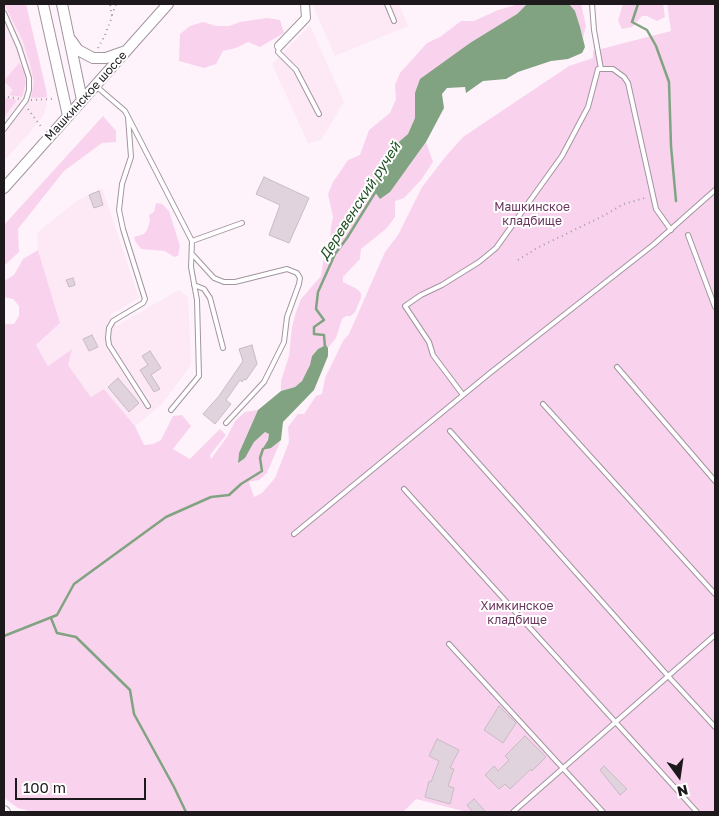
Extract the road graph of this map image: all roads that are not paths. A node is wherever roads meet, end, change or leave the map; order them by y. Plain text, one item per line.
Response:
1 (43, 4) edge
2 (62, 4) edge
3 (168, 4) edge
4 (305, 4) edge
5 (387, 4) edge
6 (592, 4) edge
7 (4, 13) edge
8 (394, 21) dead end
9 (68, 34) junction
10 (279, 46) joint
11 (128, 49) junction
12 (601, 69) junction
13 (95, 86) junction
14 (82, 100) junction
15 (319, 114) dead end
16 (68, 116) junction
17 (128, 117) junction
18 (4, 129) edge
19 (4, 188) edge
20 (715, 190) edge
21 (242, 223) dead end
22 (671, 230) junction
23 (688, 235) dead end
24 (192, 241) junction
25 (192, 254) junction
26 (194, 285) junction
27 (715, 307) edge
28 (223, 348) dead end
29 (617, 367) dead end
30 (463, 395) junction
31 (543, 404) dead end
32 (148, 406) dead end
33 (171, 410) dead end
34 (226, 423) dead end
35 (450, 431) dead end
36 (715, 481) edge
37 (404, 489) dead end
38 (294, 534) dead end
39 (715, 594) edge
40 (715, 635) edge
41 (449, 644) dead end
42 (668, 676) junction
43 (616, 722) junction
44 (715, 727) edge
45 (564, 768) junction
46 (513, 812) edge
47 (603, 812) edge
48 (697, 812) edge

1 - 16 main road
2 - 9 main road
3 - 11 main road, Машкинское шоссе
4 - 10 street
5 - 8 lane
6 - 12 lane
7 - 18 lane
9 - 11 main road
9 - 14 main road
10 - 15 lane
11 - 13 main road, Машкинское шоссе
12 - 22 lane
12 - 30 lane
13 - 14 main road, Машкинское шоссе
13 - 17 lane
14 - 16 main road, Машкинское шоссе
16 - 19 main road, Машкинское шоссе
17 - 24 lane
17 - 32 lane
20 - 22 lane
21 - 24 lane
22 - 30 lane
23 - 27 lane
24 - 25 lane
25 - 26 lane
25 - 34 lane
26 - 28 lane
26 - 33 lane
29 - 36 lane
30 - 38 lane
31 - 39 lane
35 - 42 lane
37 - 43 lane
40 - 42 lane
41 - 45 lane
42 - 43 lane
42 - 44 lane
43 - 45 lane
43 - 48 lane
45 - 46 lane
45 - 47 lane

